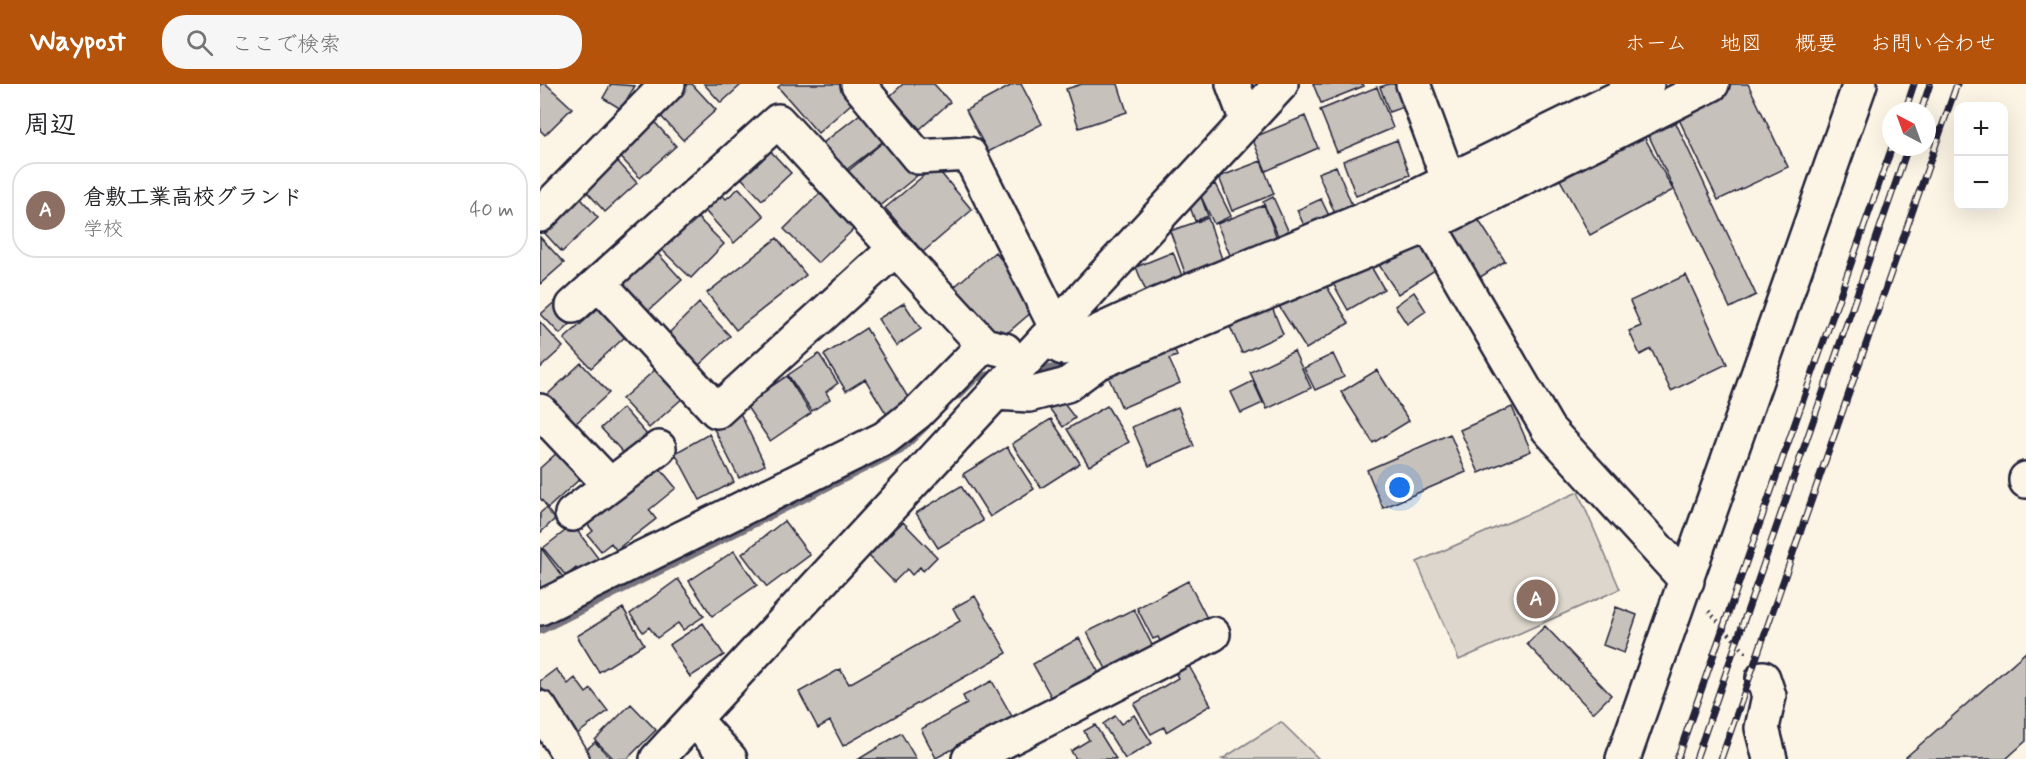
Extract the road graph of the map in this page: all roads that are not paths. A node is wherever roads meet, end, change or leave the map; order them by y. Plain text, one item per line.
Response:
1 (668, 84) edge
2 (858, 84) edge
3 (1233, 84) edge
4 (1281, 84) edge
5 (1413, 84) edge
6 (1647, 84) edge
7 (1712, 84) edge
8 (1860, 84) edge
9 (1247, 121) junction
10 (1454, 197) junction
11 (540, 215) edge
12 (1428, 225) junction
13 (895, 249) junction
14 (599, 283) junction
15 (573, 306) dead end
16 (984, 345) junction
17 (1026, 360) junction
18 (540, 411) edge
19 (659, 448) dead end
20 (610, 485) junction
21 (572, 514) dead end
22 (1694, 591) junction
23 (540, 608) edge
24 (1213, 634) dead end
25 (1763, 678) road end
26 (543, 719) edge
27 (694, 719) junction
28 (572, 759) edge
29 (657, 759) edge
30 (730, 759) edge
31 (969, 759) edge
32 (1623, 759) edge
33 (1770, 759) edge

1 - 11 street
2 - 17 street
3 - 9 street
4 - 9 street
5 - 10 street
6 - 10 street
7 - 10 street
8 - 22 street
9 - 17 street
10 - 12 street
10 - 17 street
12 - 17 street
12 - 22 street
13 - 14 street
13 - 14 street
13 - 16 street
14 - 15 street
16 - 17 street
16 - 23 street
17 - 27 street
18 - 20 street
19 - 20 street
20 - 21 street
22 - 32 street
24 - 31 street
25 - 33 street
26 - 28 street
27 - 29 street
27 - 30 street

